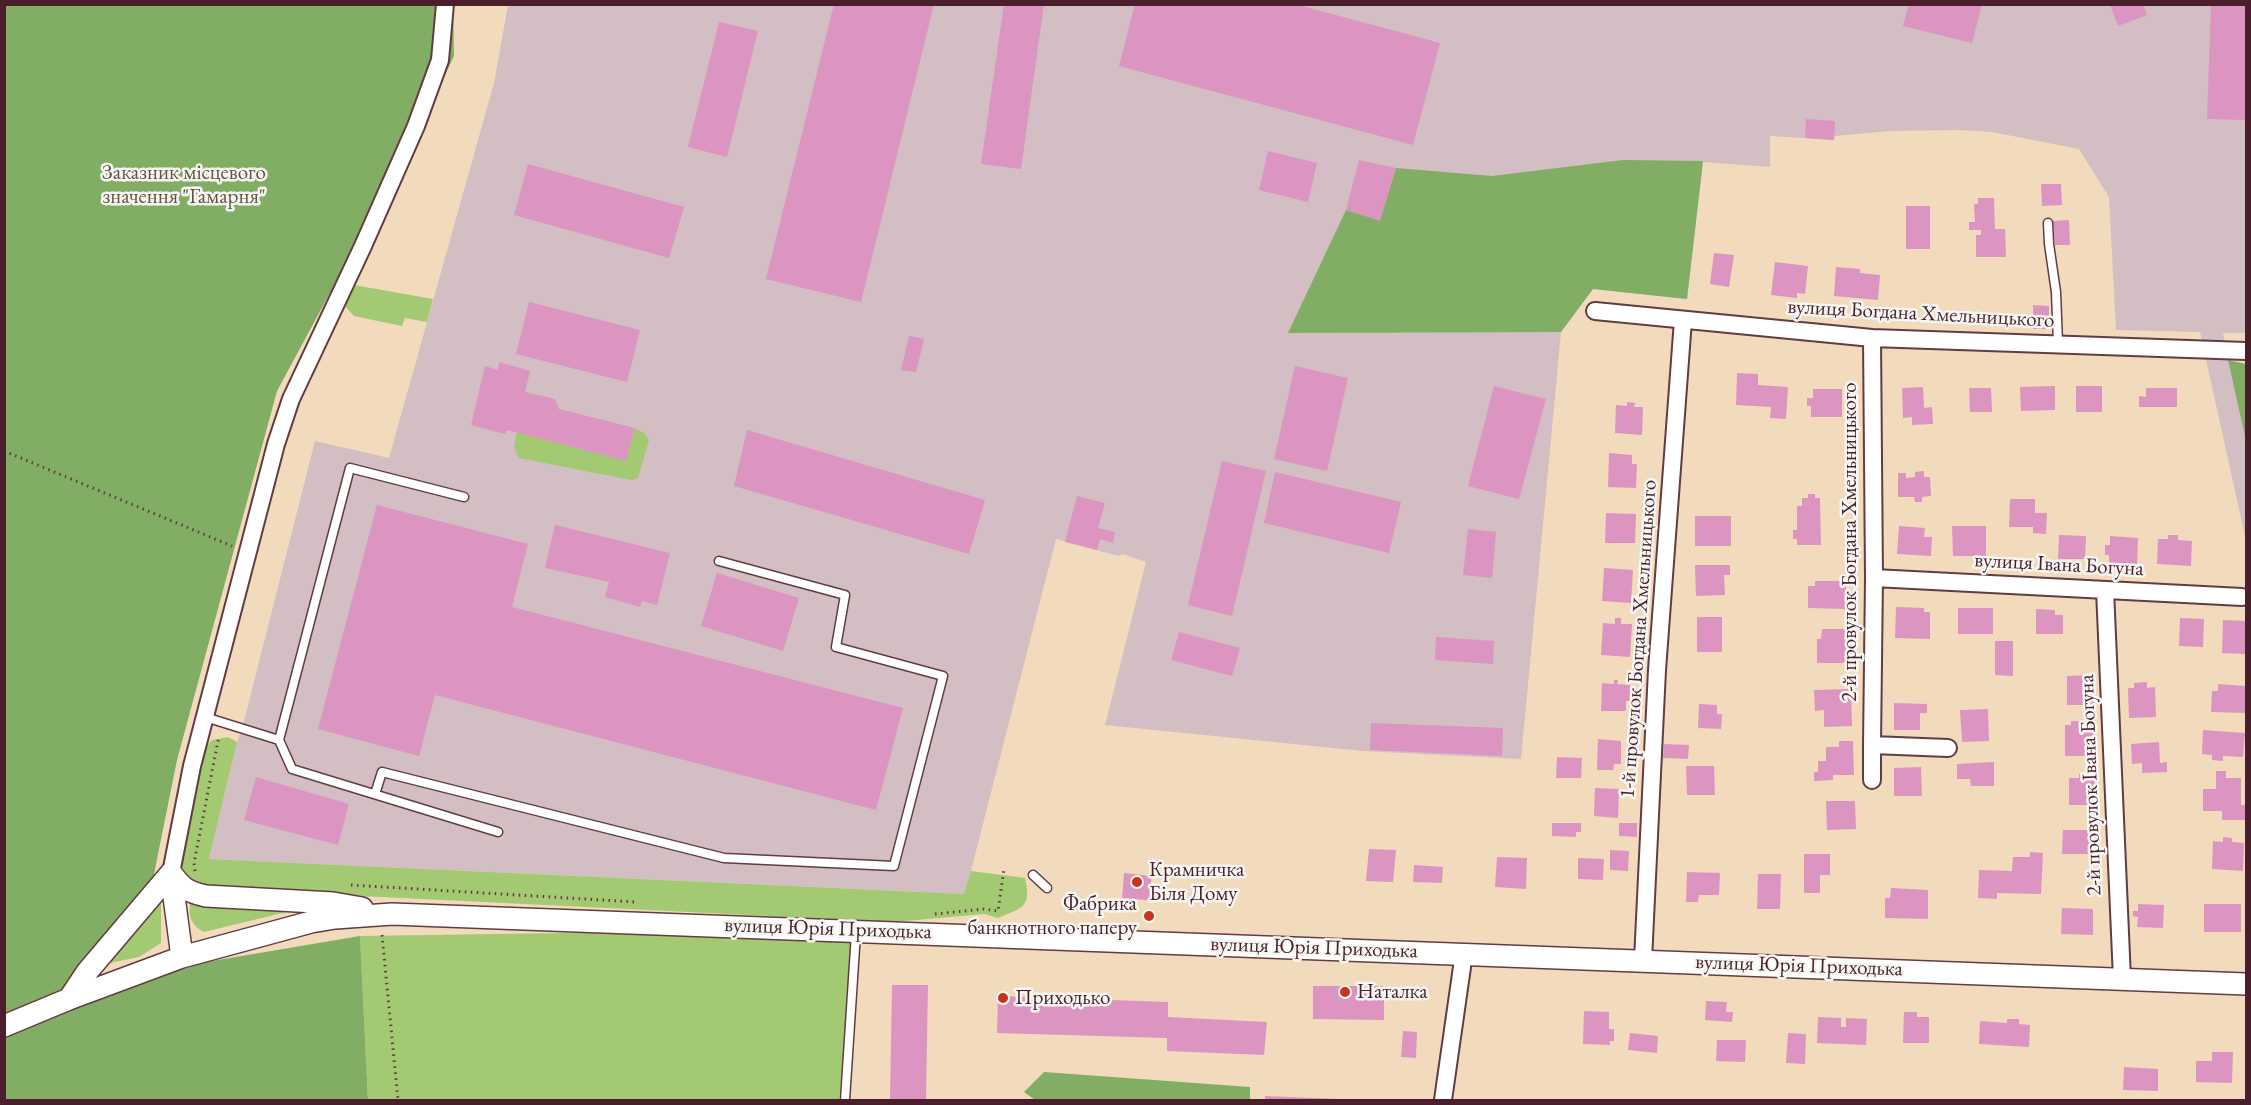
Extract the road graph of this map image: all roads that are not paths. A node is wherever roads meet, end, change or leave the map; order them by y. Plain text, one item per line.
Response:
1 (445, 4) edge
2 (2048, 223) dead end
3 (1595, 311) dead end
4 (1683, 320) junction
5 (1872, 338) junction
6 (2058, 344) junction
7 (2247, 351) edge
8 (464, 497) dead end
9 (719, 561) dead end
10 (1874, 578) junction
11 (2105, 590) junction
12 (2242, 597) dead end
13 (205, 717) junction
14 (279, 740) junction
15 (1872, 745) junction
16 (1947, 748) dead end
17 (1872, 780) dead end
18 (375, 794) junction
19 (498, 832) dead end
20 (171, 873) junction
21 (1033, 875) dead end
22 (1047, 888) dead end
23 (387, 914) junction
24 (857, 930) junction
25 (1464, 953) junction
26 (182, 957) junction
27 (1643, 960) junction
28 (2122, 979) junction
29 (2247, 984) edge
30 (69, 999) junction
31 (4, 1026) edge
32 (845, 1101) edge
33 (1443, 1101) edge

1 - 13 street
2 - 6 lane
3 - 4 street, вулиця Богдана Хмельницького
4 - 5 street, вулиця Богдана Хмельницького
4 - 27 street, 1-й провулок Богдана Хмельницького
5 - 6 street, вулиця Богдана Хмельницького
5 - 10 street, 2-й провулок Богдана Хмельницького
6 - 7 street, вулиця Богдана Хмельницького
8 - 14 lane
9 - 18 lane
10 - 11 street, вулиця Івана Богуна
10 - 15 street, 2-й провулок Богдана Хмельницького
11 - 12 street, вулиця Івана Богуна
11 - 28 street, 2-й провулок Івана Богуна
13 - 14 lane
13 - 20 street
14 - 18 lane
15 - 16 street
15 - 17 street, 2-й провулок Богдана Хмельницького
18 - 19 lane
20 - 23 street
20 - 26 street
20 - 30 street
21 - 22 lane
23 - 24 street, вулиця Юрія Приходька
23 - 26 street
24 - 25 street, вулиця Юрія Приходька
24 - 32 lane
25 - 27 street, вулиця Юрія Приходька
25 - 33 street
26 - 30 street
27 - 28 street, вулиця Юрія Приходька
28 - 29 street, вулиця Юрія Приходька
30 - 31 street

